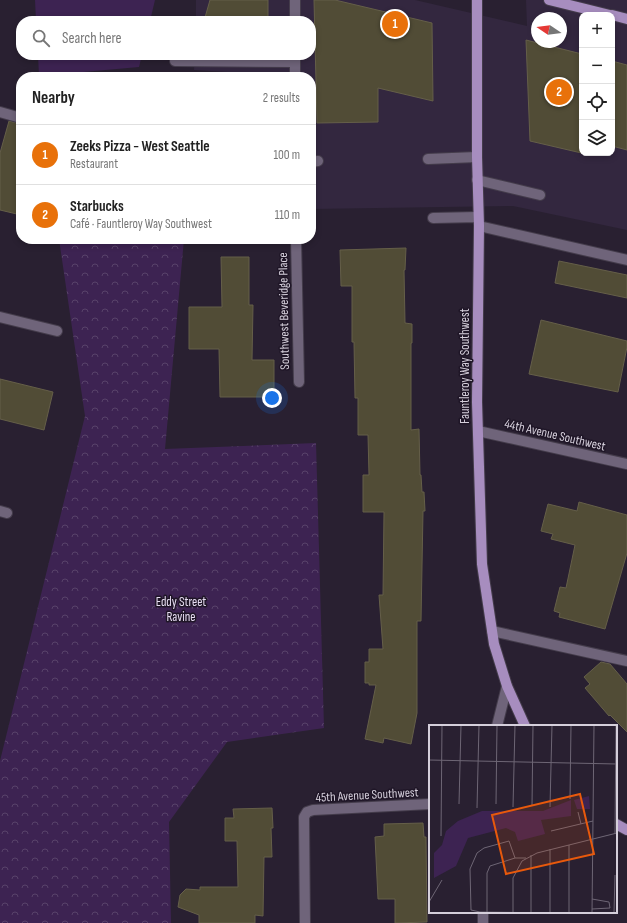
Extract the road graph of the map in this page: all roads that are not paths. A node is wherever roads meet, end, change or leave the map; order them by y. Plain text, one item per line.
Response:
1 (295, 0) edge
2 (477, 0) edge
3 (549, 0) edge
4 (599, 12) edge
5 (295, 16) edge
6 (615, 16) edge
7 (627, 19) edge
8 (215, 60) edge
9 (295, 60) edge
10 (175, 61) dead end
11 (295, 72) edge
12 (0, 112) edge
13 (16, 117) edge
14 (477, 157) junction
15 (428, 159) dead end
16 (477, 180) junction
17 (540, 195) dead end
18 (433, 218) dead end
19 (478, 221) junction
20 (296, 244) edge
21 (627, 260) edge
22 (0, 317) edge
23 (58, 332) dead end
24 (299, 382) dead end
25 (478, 431) junction
26 (627, 464) edge
27 (492, 631) junction
28 (627, 661) edge
29 (507, 686) junction
30 (497, 725) edge
31 (525, 725) edge
32 (429, 804) edge
33 (617, 825) edge
34 (627, 830) edge
35 (305, 923) edge

1 - 5 street
2 - 14 main road, Fauntleroy Way Southwest
3 - 4 main road
6 - 7 main road
8 - 10 street
9 - 11 street
12 - 13 street
14 - 15 street
14 - 16 main road, Fauntleroy Way Southwest
16 - 17 street
16 - 19 main road, Fauntleroy Way Southwest
18 - 19 street
19 - 21 street
19 - 25 main road, Fauntleroy Way Southwest
20 - 24 street, Southwest Beveridge Place
22 - 23 street
25 - 26 street, 44th Avenue Southwest
25 - 27 main road, Fauntleroy Way Southwest
27 - 28 street
27 - 29 main road, Fauntleroy Way Southwest
29 - 30 street
29 - 31 main road, Fauntleroy Way Southwest
32 - 35 street, 45th Avenue Southwest
33 - 34 main road

